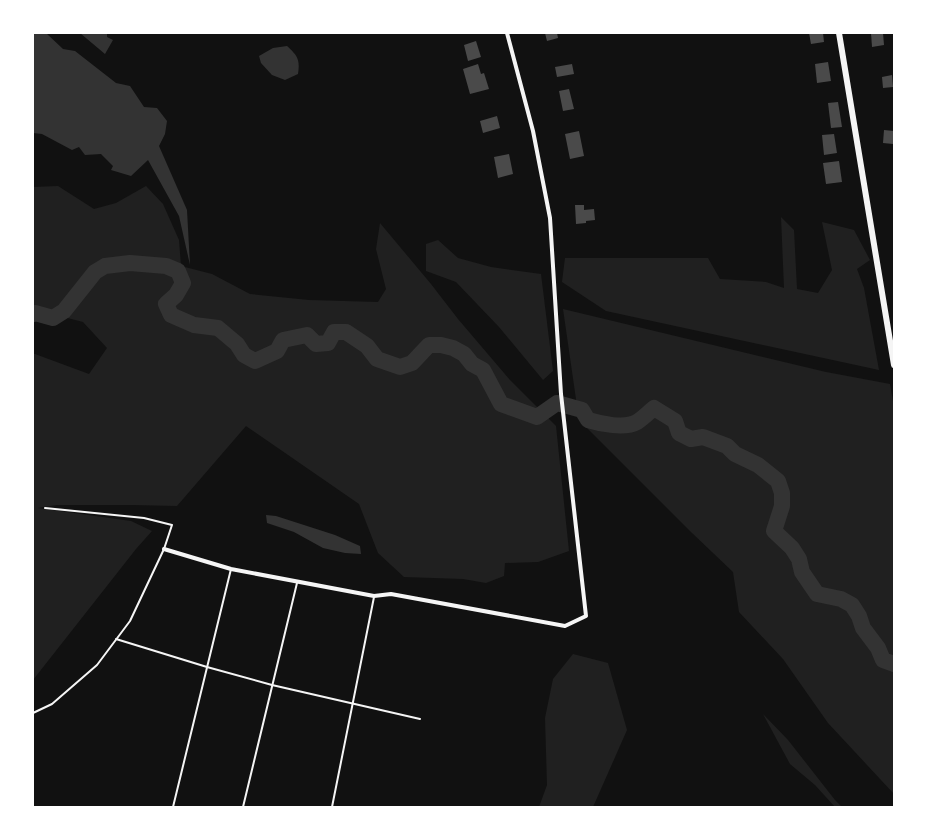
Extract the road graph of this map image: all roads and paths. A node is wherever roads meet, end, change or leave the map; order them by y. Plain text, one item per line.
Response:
1 (507, 33) edge
2 (839, 33) edge
3 (894, 365) edge
4 (45, 508) dead end
5 (164, 549) junction
6 (231, 569) junction
7 (297, 582) junction
8 (374, 596) junction
9 (116, 639) junction
10 (207, 667) junction
11 (272, 685) junction
12 (353, 704) junction
13 (33, 713) edge
14 (420, 719) dead end
15 (173, 807) edge
16 (243, 807) edge
17 (332, 807) edge

1 - 8 street
2 - 3 main road
4 - 5 lane
5 - 6 street
5 - 9 lane
6 - 7 street
6 - 10 lane
7 - 8 street
7 - 11 lane
8 - 12 lane
9 - 10 lane
9 - 13 lane
10 - 11 lane
10 - 15 lane
11 - 12 lane
11 - 16 lane
12 - 14 lane
12 - 17 lane

